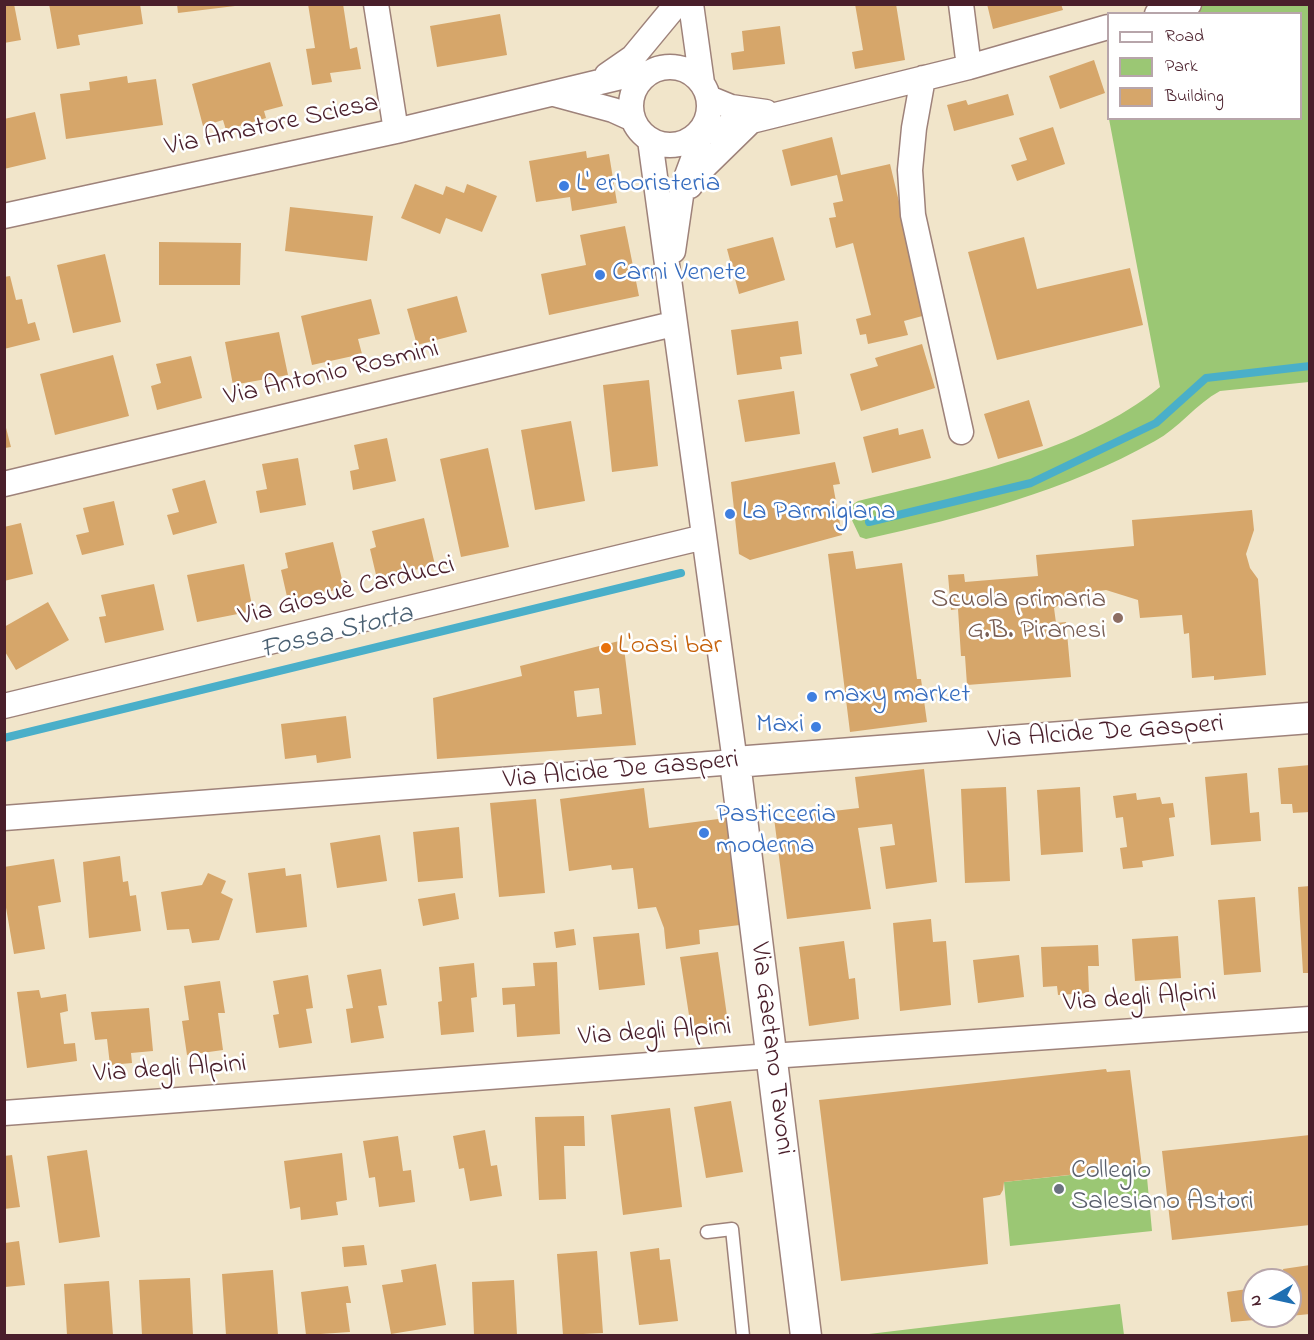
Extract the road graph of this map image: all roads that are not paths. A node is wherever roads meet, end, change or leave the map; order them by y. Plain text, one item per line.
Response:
1 (376, 4) edge
2 (691, 4) edge
3 (961, 4) edge
4 (1189, 4) edge
5 (676, 5) edge
6 (1163, 12) edge
7 (1107, 27) edge
8 (969, 67) junction
9 (646, 75) junction
10 (923, 78) junction
11 (592, 83) junction
12 (706, 90) junction
13 (552, 93) junction
14 (777, 113) junction
15 (633, 119) junction
16 (753, 119) junction
17 (396, 131) junction
18 (699, 134) junction
19 (650, 140) junction
20 (680, 200) junction
21 (4, 216) edge
22 (668, 289) junction
23 (673, 324) junction
24 (961, 432) dead end
25 (4, 484) edge
26 (704, 537) junction
27 (4, 706) edge
28 (1310, 718) edge
29 (735, 762) junction
30 (4, 818) edge
31 (1310, 1019) edge
32 (771, 1056) junction
33 (4, 1113) edge
34 (707, 1232) dead end
35 (743, 1335) edge
36 (806, 1335) edge

1 - 17 street
2 - 12 street
3 - 8 street
4 - 6 street
5 - 9 street
5 - 11 street
7 - 8 street
8 - 10 street
9 - 11 street, Via Amatore Sciesa
9 - 12 street
9 - 15 street
10 - 14 street
10 - 24 street
11 - 13 street, Via Amatore Sciesa
12 - 14 street
12 - 18 street
13 - 15 street, Via Amatore Sciesa
13 - 17 street, Via Amatore Sciesa
14 - 16 street
15 - 19 street
16 - 18 street
16 - 20 street
17 - 21 street, Via Amatore Sciesa
18 - 19 street
18 - 20 street
19 - 22 street
20 - 22 street
22 - 23 street
23 - 25 street, Via Antonio Rosmini
23 - 26 street
26 - 27 street, Via Giosuè Carducci
26 - 29 street
28 - 29 street, Via Alcide De Gasperi
29 - 30 street, Via Alcide De Gasperi
29 - 32 street, Via Gaetano Tavoni
31 - 32 street, Via degli Alpini
32 - 33 street, Via degli Alpini
32 - 36 street, Via Gaetano Tavoni
34 - 35 lane

